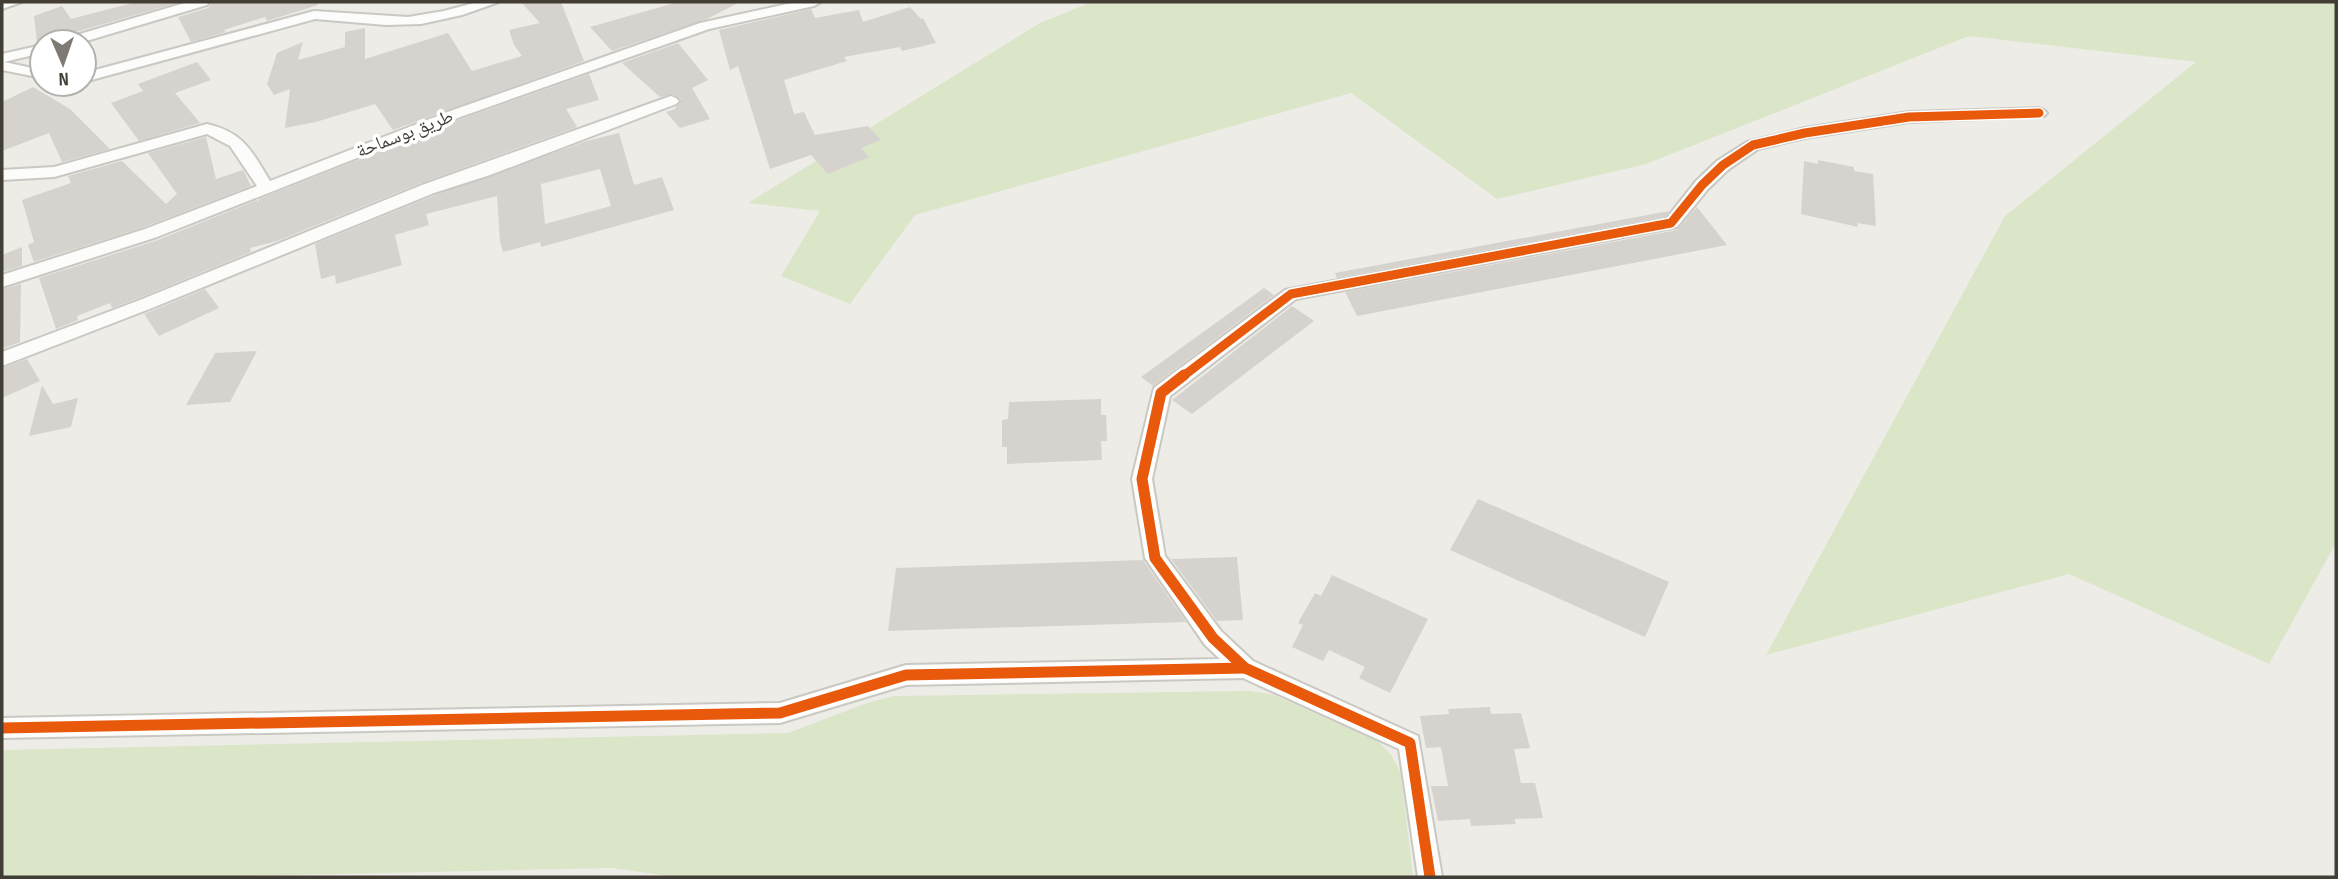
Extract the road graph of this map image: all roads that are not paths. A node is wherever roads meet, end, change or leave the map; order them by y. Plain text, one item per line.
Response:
1 (15, 2) edge
2 (202, 2) edge
3 (492, 2) edge
4 (753, 2) edge
5 (814, 2) edge
6 (2, 5) edge
7 (732, 19) junction
8 (98, 33) edge
9 (28, 52) edge
10 (2, 58) edge
11 (2, 66) edge
12 (28, 71) edge
13 (98, 74) edge
14 (671, 101) dead end
15 (2039, 113) dead end
16 (2, 175) edge
17 (266, 188) junction
18 (2, 281) edge
19 (2, 359) edge
20 (1245, 668) junction
21 (2, 728) edge
22 (1430, 877) edge

1 - 6 street
2 - 8 street
3 - 13 street
4 - 7 street
5 - 7 street, طريق بوسماحة
7 - 17 street, طريق بوسماحة
9 - 10 street
11 - 12 street
14 - 19 street
15 - 20 street
16 - 17 street
17 - 18 street, طريق بوسماحة
20 - 21 street
20 - 22 street

